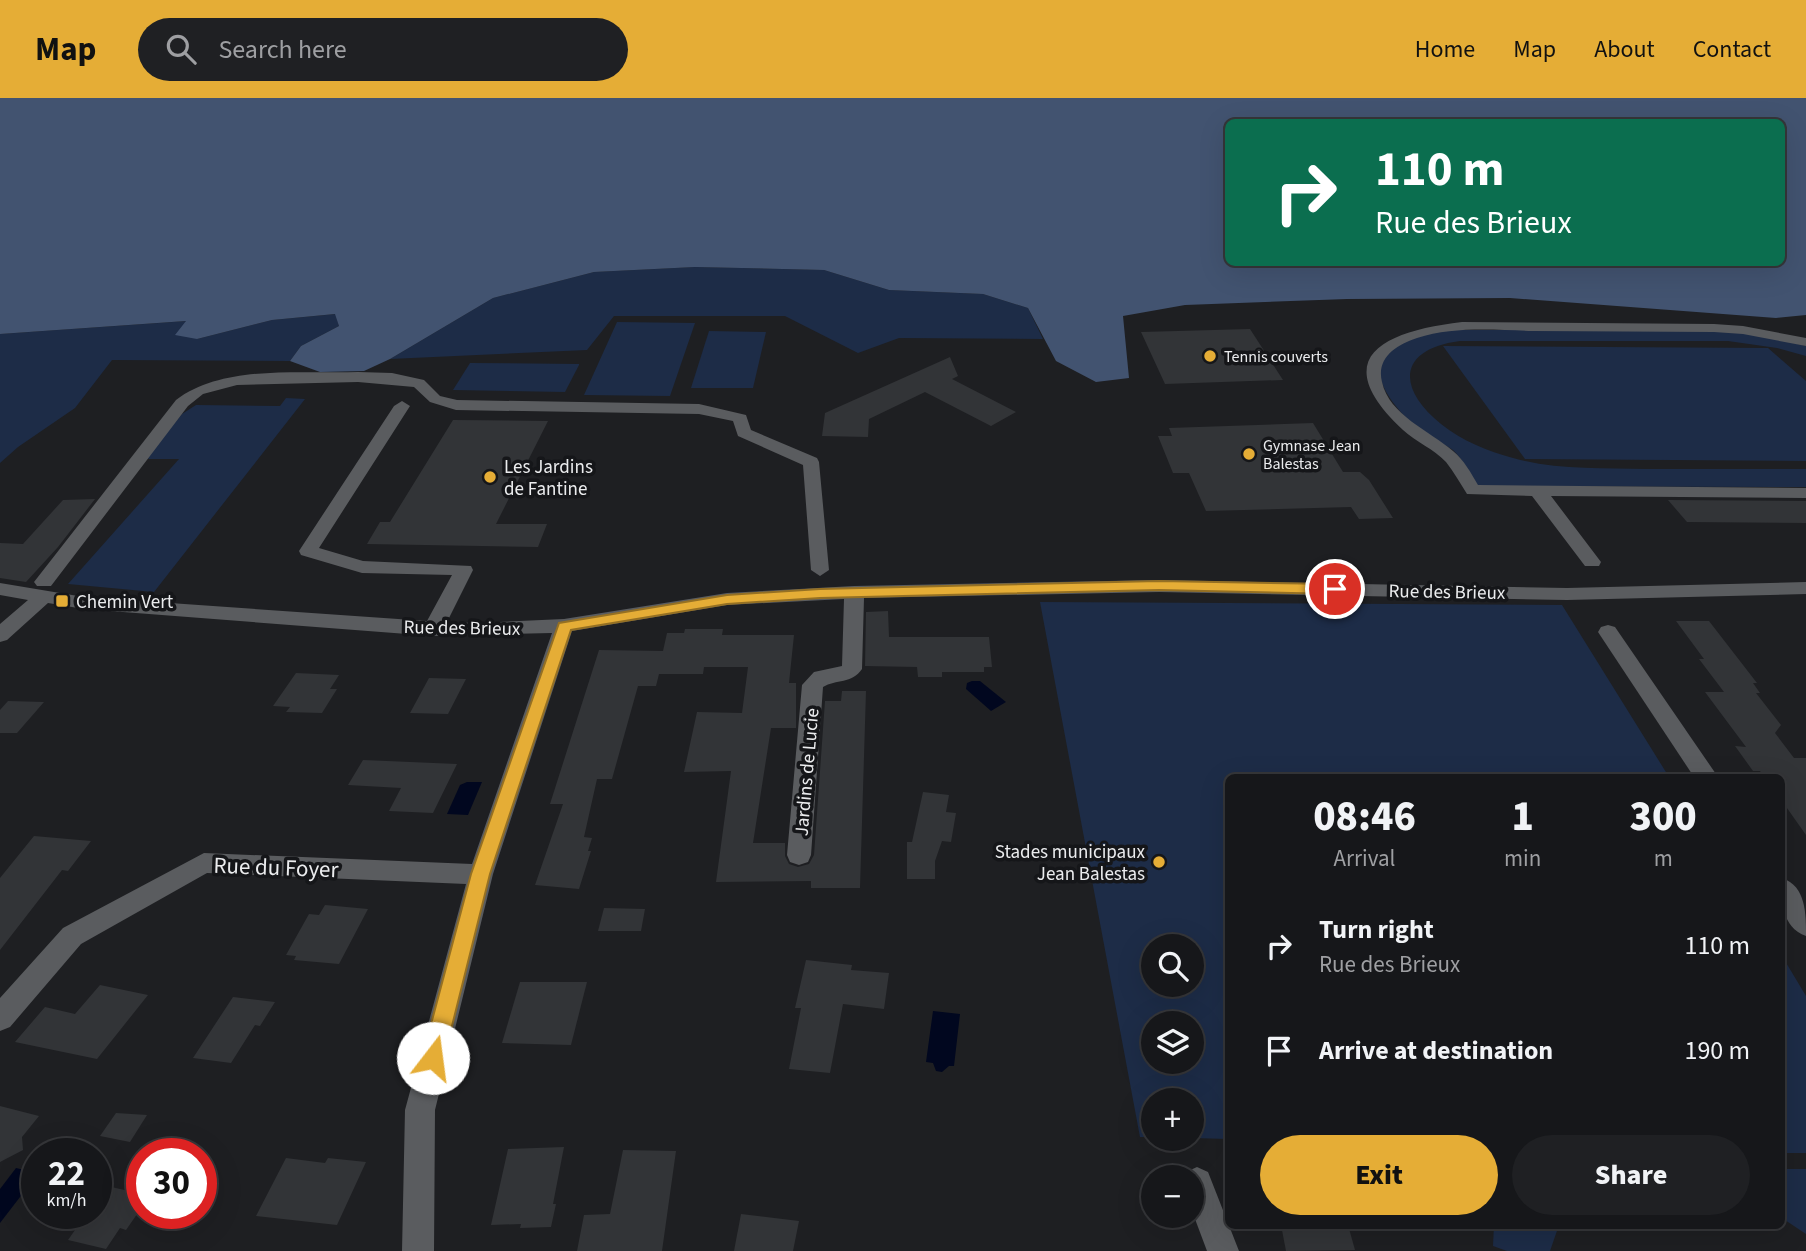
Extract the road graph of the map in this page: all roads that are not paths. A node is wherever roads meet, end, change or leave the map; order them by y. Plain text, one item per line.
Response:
1 (1806, 342) edge
2 (402, 405) dead end
3 (1537, 490) junction
4 (1806, 493) edge
5 (1592, 562) dead end
6 (820, 570) dead end
7 (1806, 588) edge
8 (0, 589) edge
9 (44, 590) junction
10 (854, 592) junction
11 (564, 626) junction
12 (433, 629) junction
13 (1608, 632) dead end
14 (0, 635) edge
15 (1704, 774) edge
16 (799, 855) dead end
17 (481, 874) junction
18 (1791, 893) edge
19 (1806, 925) edge
20 (0, 1018) edge
21 (1204, 1201) edge
22 (418, 1251) edge
23 (1223, 1251) edge

1 - 3 street
2 - 12 street
3 - 4 street
3 - 5 street
6 - 9 street
7 - 10 street, Rue des Brieux
8 - 9 street, Rue des Brieux
9 - 12 street, Rue des Brieux
9 - 14 street
10 - 11 street, Rue des Brieux
10 - 16 street, Jardins de Lucie
11 - 12 street, Rue des Brieux
11 - 17 street
13 - 15 street
17 - 20 street, Rue du Foyer
17 - 22 street
18 - 19 street
21 - 23 street

